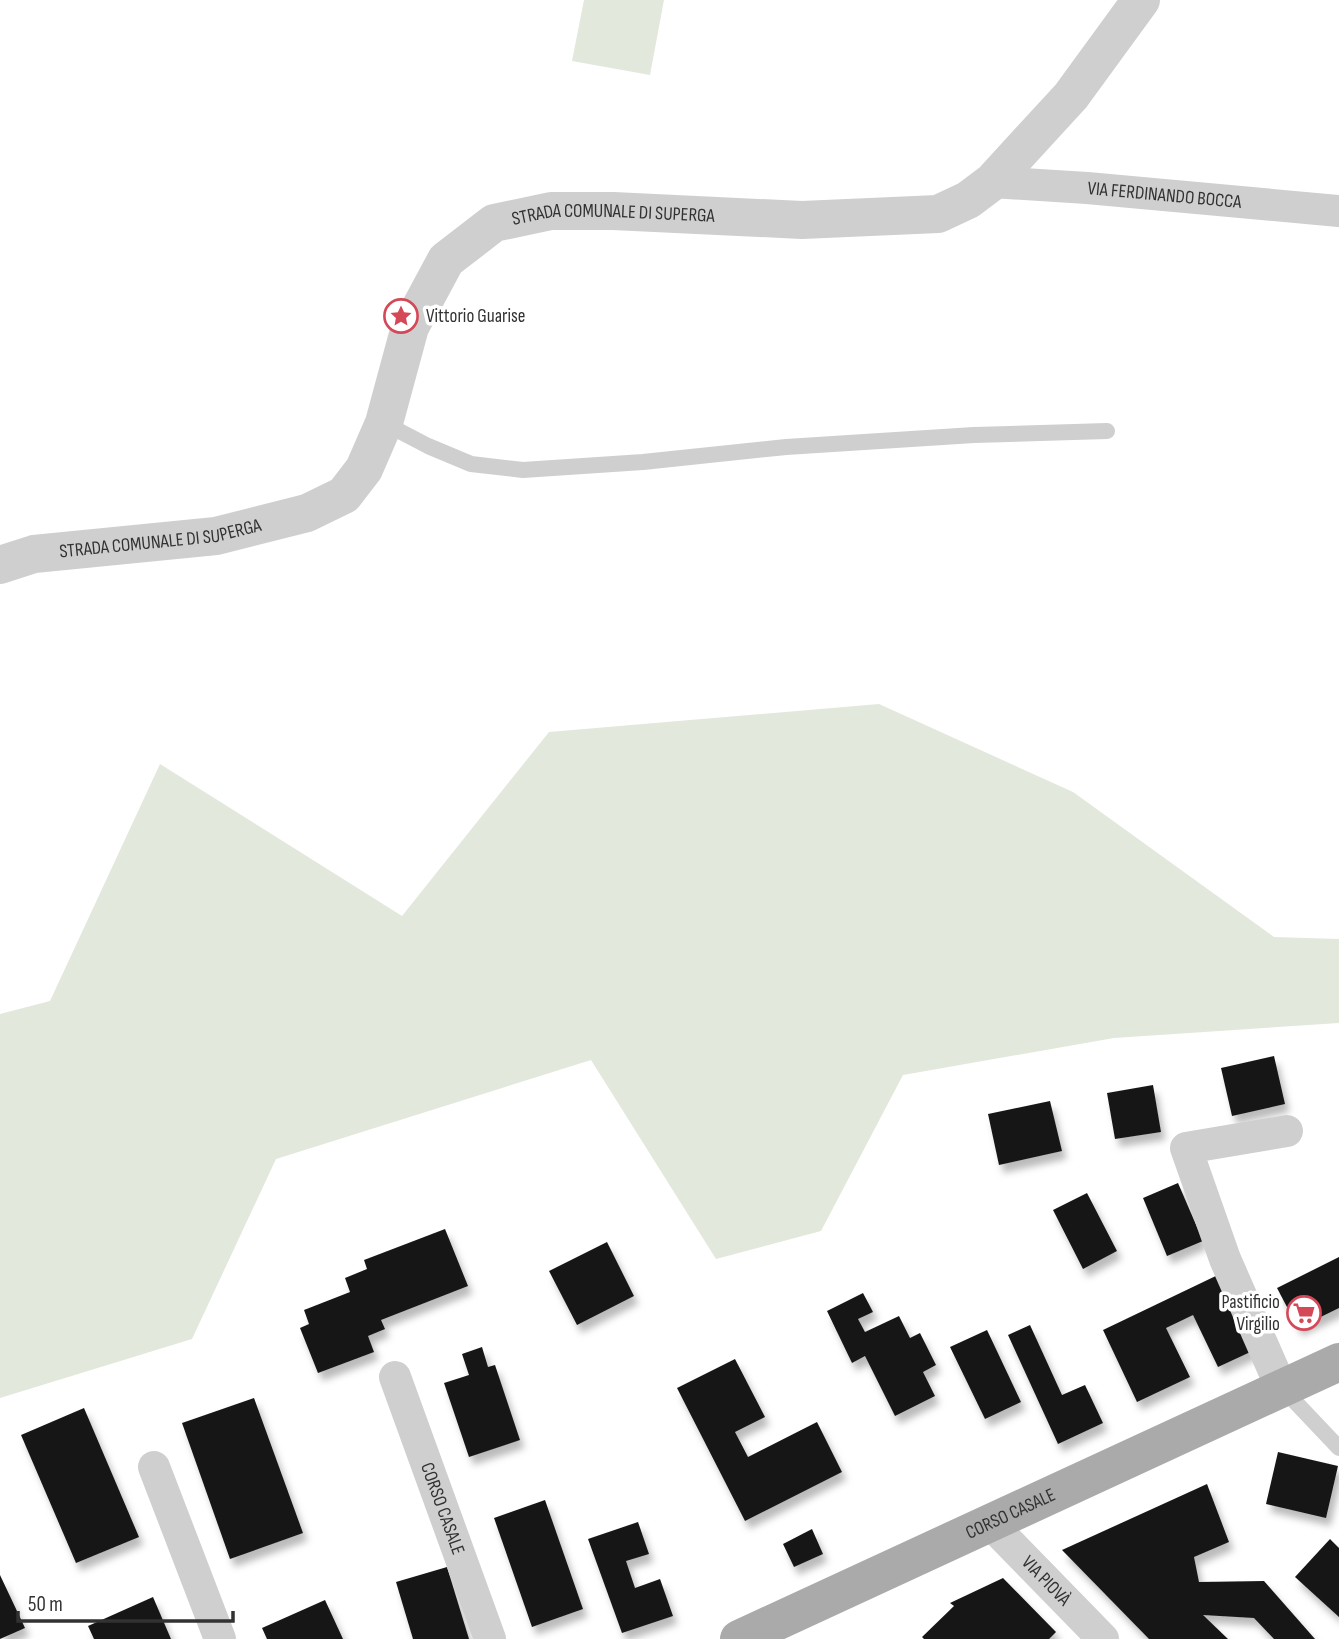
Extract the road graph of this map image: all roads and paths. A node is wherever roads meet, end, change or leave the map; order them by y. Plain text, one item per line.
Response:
1 (1141, 0) edge
2 (992, 182) junction
3 (1339, 211) edge
4 (384, 423) junction
5 (1107, 431) dead end
6 (0, 565) edge
7 (1287, 1131) dead end
8 (1339, 1362) edge
9 (395, 1377) dead end
10 (1281, 1387) junction
11 (1339, 1448) edge
12 (154, 1467) dead end
13 (989, 1522) junction
14 (220, 1639) edge
15 (490, 1639) edge
16 (739, 1639) edge
17 (1103, 1639) edge

1 - 2 street, STRADA COMUNALE DI SUPERGA
2 - 3 street, VIA FERDINANDO BOCCA
2 - 4 street, STRADA COMUNALE DI SUPERGA
4 - 5 lane
4 - 6 street, STRADA COMUNALE DI SUPERGA
7 - 10 street
8 - 10 main road, CORSO CASALE
9 - 15 street, CORSO CASALE
10 - 11 lane
10 - 13 main road, CORSO CASALE
12 - 14 street
13 - 16 main road, CORSO CASALE
13 - 17 street, VIA PIOVÀ

